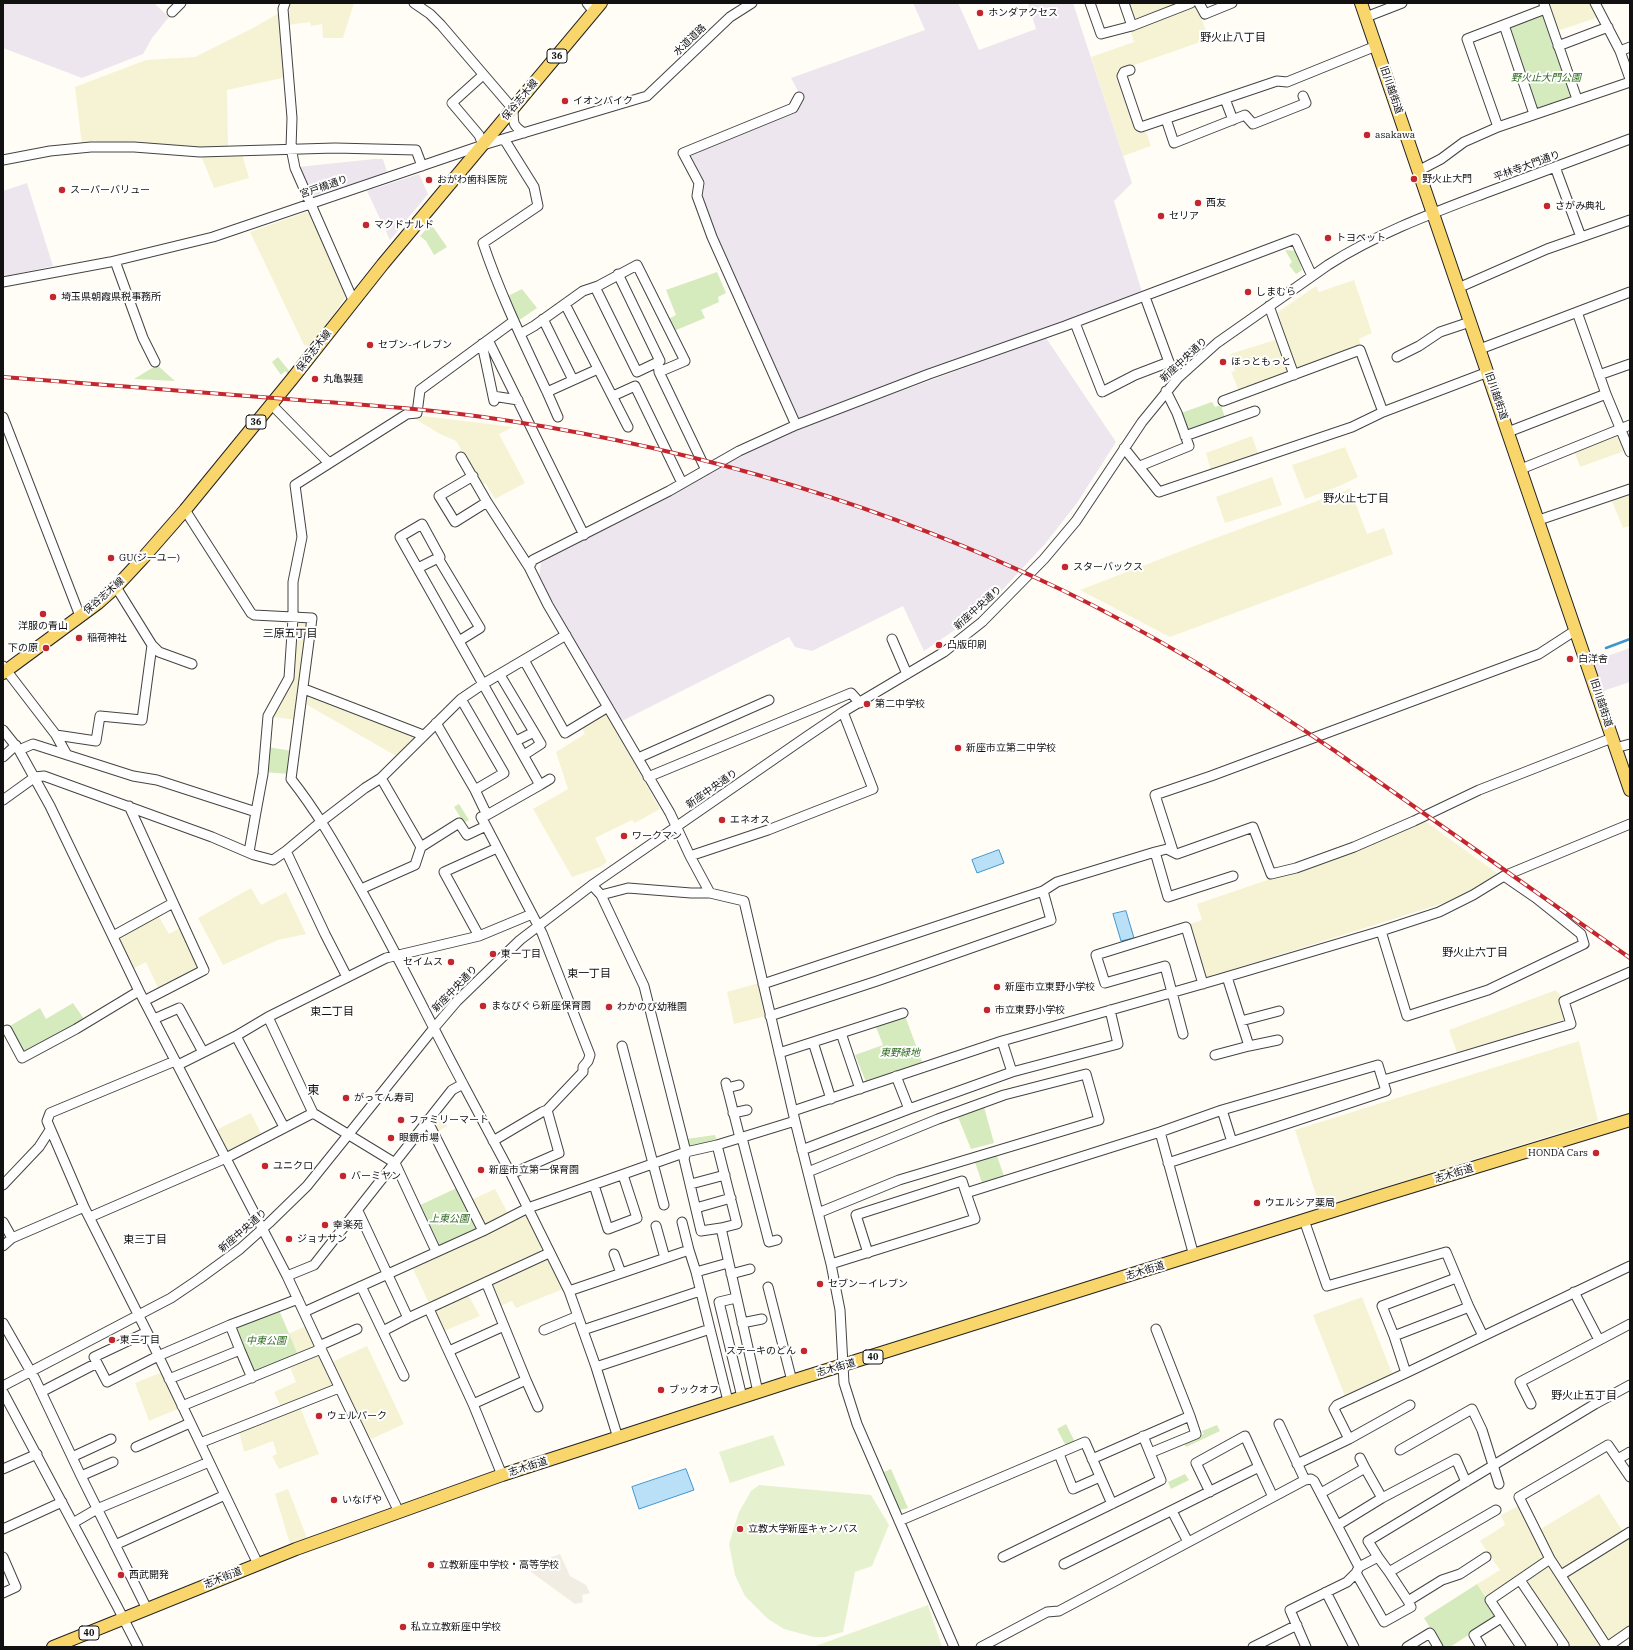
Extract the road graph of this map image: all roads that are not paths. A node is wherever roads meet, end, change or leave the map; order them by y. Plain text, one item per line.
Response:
1 (181, 3) edge
2 (285, 3) edge
3 (414, 3) edge
4 (752, 3) edge
5 (1090, 3) edge
6 (1124, 3) edge
7 (1191, 3) edge
8 (1199, 3) edge
9 (1232, 3) edge
10 (1361, 3) edge
11 (1402, 3) edge
12 (1596, 3) edge
13 (594, 6) edge
14 (1544, 6) edge
15 (172, 12) dead end
16 (1366, 17) junction
17 (1504, 25) junction
18 (1132, 26) junction
19 (1608, 27) junction
20 (1376, 46) junction
21 (1558, 46) junction
22 (1630, 47) edge
23 (1620, 50) junction
24 (1130, 70) dead end
25 (483, 74) junction
26 (1630, 80) edge
27 (647, 96) joint
28 (1303, 96) dead end
29 (799, 97) dead end
30 (1225, 99) junction
31 (1577, 100) junction
32 (513, 109) junction
33 (1534, 114) junction
34 (1166, 119) junction
35 (1233, 120) junction
36 (1498, 127) junction
37 (524, 133) junction
38 (504, 139) junction
39 (1630, 139) edge
40 (483, 145) junction
41 (291, 148) junction
42 (3, 160) edge
43 (422, 166) junction
44 (1555, 167) junction
45 (1418, 171) junction
46 (309, 204) junction
47 (1432, 213) junction
48 (1630, 220) edge
49 (1582, 237) junction
50 (115, 261) junction
51 (618, 274) junction
52 (1312, 276) junction
53 (3, 282) edge
54 (595, 287) junction
55 (1458, 288) junction
56 (1630, 292) edge
57 (1145, 296) junction
58 (353, 300) junction
59 (565, 304) junction
60 (1269, 306) junction
61 (1577, 312) junction
62 (543, 319) junction
63 (514, 321) junction
64 (1470, 322) junction
65 (1074, 323) junction
66 (521, 336) junction
67 (487, 344) junction
68 (1480, 349) junction
69 (1397, 357) dead end
70 (154, 362) dead end
71 (658, 362) junction
72 (1169, 362) junction
73 (1630, 364) edge
74 (598, 368) junction
75 (637, 372) junction
76 (660, 372) junction
77 (1488, 372) junction
78 (1294, 375) junction
79 (1599, 375) junction
80 (1178, 378) junction
81 (573, 380) junction
82 (628, 390) junction
83 (1166, 391) junction
84 (547, 392) junction
85 (1606, 394) junction
86 (613, 396) junction
87 (518, 400) junction
88 (1223, 401) dead end
89 (272, 404) junction
90 (1255, 411) dead end
91 (1383, 412) junction
92 (3, 417) edge
93 (558, 417) dead end
94 (796, 425) junction
95 (1630, 425) edge
96 (628, 427) dead end
97 (1620, 429) junction
98 (1508, 432) junction
99 (1185, 436) junction
100 (1124, 448) junction
101 (1630, 452) edge
102 (461, 457) dead end
103 (329, 464) junction
104 (1140, 466) junction
105 (1521, 469) junction
106 (706, 470) junction
107 (472, 476) junction
108 (682, 483) junction
109 (1630, 489) edge
110 (487, 502) junction
111 (185, 510) junction
112 (1538, 520) junction
113 (584, 535) junction
114 (438, 558) junction
115 (529, 567) junction
116 (418, 568) junction
117 (116, 587) junction
118 (80, 616) junction
119 (293, 618) junction
120 (1576, 630) junction
121 (566, 635) junction
122 (892, 639) dead end
123 (460, 641) junction
124 (152, 645) junction
125 (524, 660) junction
126 (192, 664) dead end
127 (4, 670) edge
128 (907, 674) junction
129 (500, 675) junction
130 (483, 684) junction
131 (304, 689) junction
132 (461, 699) junction
133 (769, 700) dead end
134 (860, 703) junction
135 (608, 706) junction
136 (843, 712) junction
137 (436, 723) junction
138 (3, 730) edge
139 (534, 732) junction
140 (56, 735) junction
141 (423, 735) junction
142 (516, 741) junction
143 (1614, 743) junction
144 (1630, 744) edge
145 (18, 748) junction
146 (67, 755) junction
147 (524, 755) junction
148 (3, 756) edge
149 (638, 758) junction
150 (35, 777) junction
151 (648, 777) junction
152 (381, 778) junction
153 (550, 779) dead end
154 (540, 785) junction
155 (1630, 788) edge
156 (475, 790) junction
157 (3, 800) edge
158 (128, 806) junction
159 (256, 812) junction
160 (487, 815) junction
161 (322, 821) junction
162 (1630, 824) edge
163 (486, 826) junction
164 (676, 828) junction
165 (421, 847) junction
166 (497, 848) junction
167 (286, 851) junction
168 (1173, 851) junction
169 (249, 852) junction
170 (1155, 852) junction
171 (690, 856) junction
172 (1233, 876) dead end
173 (1504, 876) junction
174 (592, 886) junction
175 (361, 889) junction
176 (1043, 891) junction
177 (710, 893) junction
178 (601, 895) junction
179 (173, 903) junction
180 (532, 914) junction
181 (538, 925) junction
182 (1381, 931) junction
183 (112, 936) junction
184 (479, 936) junction
185 (397, 955) junction
186 (1630, 972) edge
187 (347, 977) junction
188 (1227, 977) junction
189 (763, 984) junction
190 (1203, 984) junction
191 (139, 991) junction
192 (1172, 993) junction
193 (144, 1001) junction
194 (1110, 1010) junction
195 (1279, 1011) dead end
196 (903, 1013) dead end
197 (770, 1016) junction
198 (268, 1017) junction
199 (154, 1019) junction
200 (1241, 1022) junction
201 (434, 1028) junction
202 (7, 1030) dead end
203 (841, 1033) junction
204 (1183, 1034) dead end
205 (236, 1036) junction
206 (1278, 1040) dead end
207 (1002, 1041) junction
208 (813, 1042) junction
209 (622, 1046) dead end
210 (1250, 1046) junction
211 (203, 1052) junction
212 (779, 1053) junction
213 (1215, 1055) dead end
214 (176, 1063) junction
215 (1012, 1072) junction
216 (896, 1076) junction
217 (1384, 1080) junction
218 (463, 1084) junction
219 (739, 1085) dead end
220 (860, 1088) junction
221 (830, 1099) junction
222 (909, 1109) junction
223 (547, 1110) junction
224 (747, 1110) dead end
225 (1222, 1110) junction
226 (792, 1111) junction
227 (314, 1113) junction
228 (733, 1113) junction
229 (427, 1120) junction
230 (1630, 1120) edge
231 (794, 1121) junction
232 (284, 1127) junction
233 (50, 1130) junction
234 (1160, 1132) junction
235 (349, 1133) junction
236 (741, 1138) junction
237 (493, 1141) junction
238 (1232, 1142) junction
239 (718, 1145) junction
240 (802, 1150) junction
241 (686, 1152) junction
242 (226, 1158) junction
243 (395, 1163) junction
244 (1168, 1163) junction
245 (653, 1164) junction
246 (808, 1172) junction
247 (511, 1174) junction
248 (623, 1175) junction
249 (725, 1175) junction
250 (691, 1184) junction
251 (3, 1185) edge
252 (594, 1185) junction
253 (966, 1192) junction
254 (731, 1198) junction
255 (664, 1205) dead end
256 (84, 1207) junction
257 (528, 1208) junction
258 (696, 1208) junction
259 (358, 1211) junction
260 (818, 1213) junction
261 (90, 1216) junction
262 (1304, 1220) junction
263 (3, 1222) edge
264 (682, 1222) dead end
265 (656, 1226) dead end
266 (720, 1228) junction
267 (263, 1229) junction
268 (483, 1231) junction
269 (12, 1238) junction
270 (777, 1240) dead end
271 (3, 1246) edge
272 (689, 1250) junction
273 (436, 1251) junction
274 (549, 1253) junction
275 (868, 1253) junction
276 (614, 1254) dead end
277 (1194, 1256) junction
278 (665, 1258) junction
279 (728, 1263) junction
280 (831, 1264) junction
281 (1630, 1266) edge
282 (750, 1269) dead end
283 (696, 1272) junction
284 (621, 1273) junction
285 (388, 1274) junction
286 (731, 1274) junction
287 (287, 1276) junction
288 (1456, 1278) junction
289 (486, 1282) junction
290 (361, 1286) junction
291 (768, 1287) dead end
292 (569, 1291) junction
293 (700, 1291) junction
294 (1574, 1292) junction
295 (736, 1298) junction
296 (298, 1299) junction
297 (1468, 1307) junction
298 (429, 1308) junction
299 (304, 1312) junction
300 (139, 1316) junction
301 (578, 1316) junction
302 (408, 1318) junction
303 (762, 1318) dead end
304 (3, 1323) edge
305 (742, 1323) junction
306 (1630, 1324) edge
307 (230, 1325) junction
308 (504, 1326) junction
309 (357, 1329) dead end
310 (710, 1329) junction
311 (1156, 1329) dead end
312 (544, 1330) dead end
313 (583, 1330) junction
314 (382, 1331) junction
315 (147, 1332) junction
316 (1394, 1336) junction
317 (1483, 1336) junction
318 (1599, 1340) junction
319 (320, 1348) junction
320 (240, 1350) junction
321 (449, 1351) junction
322 (158, 1356) junction
323 (97, 1363) junction
324 (843, 1366) junction
325 (596, 1367) junction
326 (31, 1372) junction
327 (1406, 1373) junction
328 (404, 1376) dead end
329 (252, 1378) junction
330 (169, 1379) junction
331 (526, 1380) junction
332 (792, 1381) junction
333 (1630, 1385) edge
334 (3, 1386) edge
335 (339, 1388) junction
336 (3, 1392) edge
337 (41, 1392) junction
338 (758, 1392) junction
339 (742, 1397) junction
340 (728, 1401) junction
341 (473, 1404) junction
342 (1531, 1404) dead end
343 (1410, 1405) dead end
344 (182, 1406) junction
345 (538, 1407) dead end
346 (1190, 1416) junction
347 (190, 1423) junction
348 (1279, 1424) dead end
349 (1143, 1436) junction
350 (618, 1438) junction
351 (111, 1439) dead end
352 (1349, 1439) junction
353 (200, 1443) junction
354 (136, 1447) dead end
355 (1400, 1450) dead end
356 (1630, 1452) edge
357 (1150, 1453) junction
358 (37, 1454) junction
359 (1058, 1454) junction
360 (72, 1457) junction
361 (1360, 1458) dead end
362 (1092, 1459) junction
363 (1618, 1459) junction
364 (113, 1462) dead end
365 (209, 1462) junction
366 (1297, 1464) junction
367 (1492, 1466) junction
368 (1259, 1467) junction
369 (1365, 1468) junction
370 (3, 1469) edge
371 (502, 1475) junction
372 (81, 1476) junction
373 (1100, 1477) junction
374 (1630, 1477) edge
375 (1305, 1480) junction
376 (1466, 1482) junction
377 (1498, 1484) dead end
378 (1210, 1492) junction
379 (1321, 1493) junction
380 (225, 1495) junction
381 (1273, 1497) junction
382 (1382, 1498) junction
383 (62, 1502) junction
384 (1112, 1504) junction
385 (97, 1509) junction
386 (1496, 1510) dead end
387 (1172, 1511) junction
388 (399, 1512) junction
389 (899, 1520) junction
390 (73, 1523) junction
391 (1338, 1524) junction
392 (3, 1529) edge
393 (1630, 1532) edge
394 (1188, 1542) junction
395 (115, 1545) junction
396 (3, 1557) edge
397 (1003, 1557) dead end
398 (1378, 1557) junction
399 (1486, 1557) dead end
400 (1550, 1559) junction
401 (258, 1564) junction
402 (1064, 1564) dead end
403 (1358, 1570) junction
404 (1388, 1572) junction
405 (1561, 1575) junction
406 (1520, 1580) junction
407 (1326, 1592) junction
408 (3, 1593) edge
409 (1408, 1601) junction
410 (147, 1609) junction
411 (124, 1618) junction
412 (1501, 1618) junction
413 (1297, 1626) junction
414 (1630, 1631) edge
415 (53, 1647) edge
416 (138, 1647) edge
417 (954, 1647) edge
418 (981, 1647) edge
419 (1253, 1647) edge
420 (1306, 1647) edge
421 (1354, 1647) edge
422 (1407, 1647) edge
423 (1438, 1647) edge
424 (1481, 1647) edge
425 (1521, 1647) edge
426 (1562, 1647) edge

1 - 15 street
2 - 41 street
3 - 25 street
4 - 27 street, 水道道路
5 - 18 street
6 - 18 street
7 - 18 street
8 - 9 street
10 - 16 main road, 旧川越街道
11 - 16 street
12 - 19 street
13 - 32 main road, 保谷志木線 / 36
14 - 17 street
14 - 21 street
16 - 20 main road, 旧川越街道
17 - 33 street
17 - 36 street
19 - 21 street
19 - 23 street
20 - 30 street
20 - 45 main road, 旧川越街道
21 - 31 street
22 - 23 street
23 - 26 street
24 - 34 street
25 - 32 street
25 - 40 street
26 - 31 street
27 - 37 street, 宮戸橋通り
28 - 35 street
29 - 94 street
30 - 34 street
30 - 35 street
31 - 33 street
32 - 37 street
32 - 40 main road, 保谷志木線 / 36
33 - 36 street
34 - 35 street
36 - 45 street
37 - 38 street, 宮戸橋通り
38 - 40 street, 宮戸橋通り
38 - 63 street
39 - 44 street, 平林寺大門通り
40 - 43 street, 宮戸橋通り
40 - 58 main road, 保谷志木線 / 36
41 - 42 street
41 - 43 street
41 - 46 street
43 - 46 street, 宮戸橋通り
44 - 47 street, 平林寺大門通り
44 - 49 street
45 - 47 main road, 旧川越街道
46 - 50 street, 宮戸橋通り
46 - 58 street
47 - 52 street, 新座中央通り
47 - 55 main road, 旧川越街道
48 - 49 street
49 - 55 street
50 - 53 street, 宮戸橋通り
50 - 70 street
51 - 54 street
51 - 71 street
51 - 76 street
52 - 57 street
52 - 60 street, 新座中央通り
54 - 59 street
54 - 75 street
55 - 64 main road, 旧川越街道
56 - 61 street
57 - 65 street
57 - 72 street
58 - 89 main road, 保谷志木線 / 36
59 - 62 street
59 - 74 street
60 - 78 street
60 - 80 street, 新座中央通り
61 - 68 street
61 - 79 street
62 - 66 street
62 - 81 street
63 - 66 street
63 - 67 street
64 - 68 main road, 旧川越街道
64 - 69 street
65 - 72 street
65 - 94 street
66 - 84 street
67 - 87 street
67 - 87 street
67 - 103 street
68 - 77 main road, 旧川越街道
71 - 75 street
71 - 76 street
72 - 80 street
73 - 79 street
74 - 81 street
74 - 86 street
75 - 82 street
76 - 106 street
77 - 91 street
77 - 98 main road, 旧川越街道
78 - 88 street
78 - 91 street
79 - 85 street
80 - 83 street, 新座中央通り
81 - 84 street
82 - 86 street
82 - 108 street
83 - 99 street
83 - 100 street, 新座中央通り
84 - 93 street
85 - 97 street
85 - 98 street
86 - 96 street
87 - 113 street
89 - 103 street
89 - 111 main road, 保谷志木線 / 36
90 - 99 street
91 - 104 street
92 - 118 street
94 - 106 street
95 - 97 street
97 - 101 street
97 - 105 street
98 - 105 main road, 旧川越街道
99 - 104 street
100 - 104 street
100 - 128 street, 新座中央通り
102 - 107 street
103 - 119 street
105 - 112 main road, 旧川越街道
106 - 108 street
107 - 110 street
107 - 110 street
108 - 113 street
109 - 112 street
110 - 115 street
111 - 117 main road, 保谷志木線 / 36
111 - 119 street
112 - 120 main road, 旧川越街道
113 - 115 street
114 - 116 street
114 - 116 street
114 - 123 street
115 - 121 street
116 - 123 street
117 - 118 main road, 保谷志木線 / 36
117 - 124 street
118 - 127 main road, 保谷志木線 / 36
119 - 131 street
119 - 159 street
120 - 143 main road, 旧川越街道
120 - 168 street
121 - 125 street
121 - 135 street
122 - 128 street
123 - 130 street
124 - 126 street
124 - 140 street
125 - 129 street
125 - 135 street
127 - 140 street
128 - 134 street, 新座中央通り
129 - 130 street
129 - 139 street
130 - 132 street
130 - 142 street
131 - 141 street
131 - 161 street
132 - 137 street
132 - 156 street
133 - 149 street
134 - 136 street, 新座中央通り
134 - 151 street
135 - 149 street
136 - 164 street, 新座中央通り
136 - 171 street
137 - 141 street
137 - 156 street
138 - 145 street
139 - 142 street
139 - 147 street
140 - 146 street
141 - 152 street
142 - 147 street
143 - 144 street
143 - 155 main road, 旧川越街道
143 - 168 street
145 - 146 street
145 - 148 street
145 - 150 street
146 - 159 street
147 - 154 street
149 - 151 street
150 - 157 street
150 - 158 street
150 - 183 street
151 - 164 street
152 - 161 street
152 - 165 street
153 - 154 street
154 - 160 street
156 - 160 street
158 - 169 street
158 - 179 street
159 - 169 street
160 - 163 street
161 - 167 street
161 - 175 street
162 - 173 street
163 - 165 street
163 - 166 street
164 - 171 street
164 - 174 street, 新座中央通り
165 - 175 street
166 - 180 street
166 - 184 street
167 - 169 street
167 - 187 street
168 - 170 street
170 - 172 street
170 - 176 street
171 - 177 street
173 - 182 street
173 - 182 street
174 - 178 street
174 - 181 street, 新座中央通り
175 - 185 street
176 - 189 street
176 - 197 street
177 - 178 street
177 - 189 street
178 - 241 street
179 - 183 street
179 - 193 street
180 - 181 street
180 - 184 street
181 - 201 street, 新座中央通り
181 - 223 street
182 - 188 street
183 - 191 street
184 - 185 street
185 - 187 street
185 - 201 street
186 - 217 street
187 - 198 street
188 - 190 street
188 - 200 street
189 - 197 street
190 - 192 street
190 - 192 street
191 - 193 street
191 - 202 street
192 - 194 street
192 - 204 street
193 - 199 street
194 - 207 street
194 - 215 street
195 - 200 street
196 - 203 street
197 - 212 street
198 - 205 street
198 - 227 street
199 - 211 street
199 - 214 street
200 - 210 street
201 - 218 street
201 - 235 street, 新座中央通り
203 - 208 street
203 - 220 street
205 - 211 street
205 - 232 street
206 - 210 street
207 - 215 street
207 - 216 street
208 - 212 street
208 - 221 street
209 - 245 street
210 - 213 street
211 - 214 street
212 - 226 street
214 - 233 street
214 - 242 street
215 - 222 street
216 - 220 street
216 - 222 street
217 - 225 street
217 - 238 street
218 - 229 street
218 - 237 street
219 - 228 street
220 - 221 street
221 - 226 street
222 - 240 street
223 - 237 street
223 - 247 street
224 - 228 street
225 - 234 street
225 - 238 street
226 - 231 street
227 - 232 street
227 - 235 street
228 - 236 street
229 - 243 street
229 - 268 street
230 - 262 main road, 志木街道 / 40
231 - 236 street
231 - 240 street
232 - 242 street
233 - 251 street
233 - 256 street
234 - 244 street
234 - 253 street
235 - 243 street
235 - 267 street, 新座中央通り
236 - 239 street
236 - 270 street
237 - 247 street
238 - 244 street
239 - 241 street
239 - 249 street
240 - 246 street
241 - 245 street
241 - 250 street
242 - 261 street
242 - 267 street
243 - 259 street
243 - 273 street
244 - 277 street
245 - 248 street
245 - 255 street
246 - 260 street
246 - 260 street
247 - 257 street
248 - 252 street
248 - 252 street
249 - 250 street
249 - 254 street
250 - 258 street
252 - 257 street
253 - 275 street
253 - 275 street
254 - 258 street
254 - 266 street
256 - 261 street
256 - 269 street
257 - 268 street
257 - 274 street
258 - 266 street
259 - 285 street
259 - 287 street
260 - 280 street
261 - 300 street
262 - 277 main road, 志木街道 / 40
262 - 288 street
263 - 269 street
264 - 272 street
265 - 278 street
266 - 279 street
267 - 287 street
267 - 300 street, 新座中央通り
268 - 273 street
269 - 271 street
272 - 278 street
272 - 283 street
273 - 285 street
274 - 289 street
274 - 292 street
275 - 280 street
276 - 284 street
277 - 324 main road, 志木街道 / 40
278 - 284 street
279 - 283 street
279 - 286 street
280 - 324 street
281 - 294 street
282 - 286 street
283 - 293 street
284 - 292 street
285 - 290 street
285 - 302 street
286 - 295 street
287 - 296 street
288 - 297 street
288 - 316 street
289 - 298 street
289 - 308 street
290 - 299 street
290 - 314 street
291 - 332 street
292 - 301 street
293 - 310 street
293 - 313 street
294 - 317 street
294 - 318 street
295 - 305 street
295 - 339 street
296 - 299 street
296 - 307 street
297 - 316 street
297 - 317 street
298 - 302 street
298 - 321 street
299 - 319 street
300 - 315 street
300 - 326 street, 新座中央通り
301 - 312 street
301 - 313 street
302 - 314 street
303 - 305 street
304 - 326 street
305 - 338 street
306 - 318 street
307 - 320 street
307 - 322 street
308 - 321 street
308 - 331 street
309 - 319 street
310 - 325 street
310 - 340 street
311 - 346 street
313 - 325 street
314 - 328 street
315 - 322 street
315 - 323 street
316 - 327 street
317 - 327 street
318 - 342 street
319 - 329 street
319 - 335 street
320 - 329 street
320 - 330 street
321 - 341 street
322 - 323 street
322 - 330 street
323 - 337 street
324 - 332 main road, 志木街道 / 40
324 - 389 street
325 - 350 street
326 - 334 street, 新座中央通り
326 - 337 street
327 - 352 street
329 - 344 street
330 - 344 street
331 - 341 street
331 - 345 street
332 - 338 main road, 志木街道 / 40
333 - 367 street
335 - 353 street
335 - 388 street
336 - 358 street
337 - 360 street
338 - 339 main road, 志木街道 / 40
339 - 340 main road, 志木街道 / 40
340 - 350 main road, 志木街道 / 40
341 - 371 street
343 - 352 street
344 - 347 street
346 - 349 street
346 - 357 street
347 - 353 street
347 - 354 street
348 - 366 street
349 - 357 street
349 - 362 street
350 - 371 main road, 志木街道 / 40
351 - 360 street
352 - 366 street
353 - 365 street
355 - 367 street
356 - 363 street
357 - 384 street
358 - 370 street
358 - 383 street
359 - 362 street
359 - 373 street
359 - 389 street
360 - 372 street
361 - 369 street
362 - 373 street
363 - 374 street
363 - 400 street
364 - 372 street
365 - 380 street
365 - 385 street
366 - 375 street
367 - 376 street
367 - 377 street
368 - 378 street
368 - 378 street
368 - 381 street
369 - 379 street
369 - 382 street
371 - 388 main road, 志木街道 / 40
372 - 385 street
373 - 384 street
375 - 379 street
375 - 381 street
376 - 382 street
376 - 398 street
378 - 387 street
379 - 391 street
380 - 395 street
380 - 401 street
381 - 394 street
382 - 391 street
383 - 390 street
383 - 392 street
384 - 397 street
385 - 390 street
385 - 395 street
386 - 404 street
387 - 394 street
387 - 402 street
388 - 401 main road, 志木街道 / 40
389 - 417 street
390 - 411 street
391 - 403 street
393 - 405 street
394 - 418 street
395 - 410 street
396 - 408 street
398 - 403 street
398 - 404 street
399 - 409 street
400 - 405 street
400 - 406 street
401 - 410 main road, 志木街道 / 40
403 - 407 street
403 - 409 street
404 - 409 street
405 - 414 street
406 - 412 street
406 - 426 street
407 - 413 street
407 - 421 street
410 - 411 main road, 志木街道 / 40
411 - 415 main road, 志木街道 / 40
411 - 416 street
412 - 424 street
412 - 425 street
413 - 419 street
413 - 420 street
422 - 423 street

